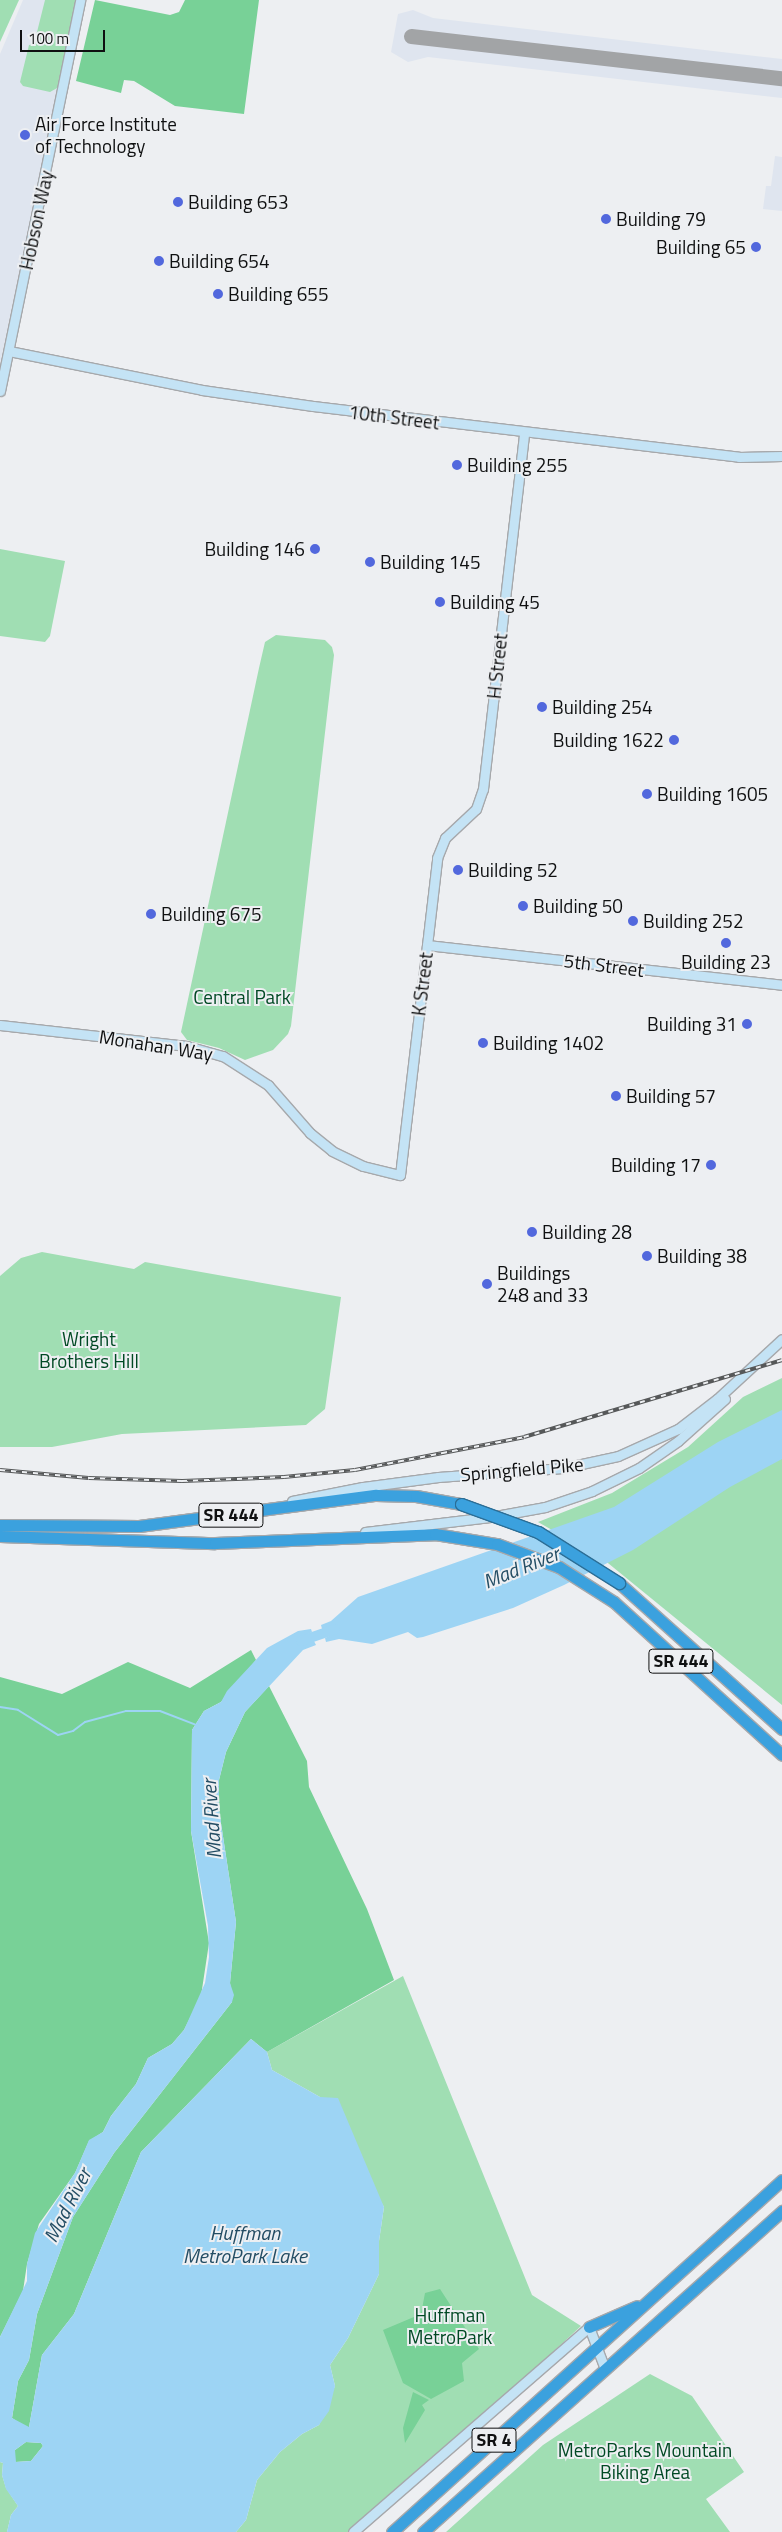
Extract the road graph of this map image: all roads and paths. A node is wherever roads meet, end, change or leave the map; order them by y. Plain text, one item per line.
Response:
1 (80, 0) edge
2 (9, 351) junction
3 (0, 391) edge
4 (524, 432) junction
5 (782, 456) edge
6 (476, 809) joint
7 (427, 945) junction
8 (782, 985) edge
9 (0, 1025) edge
10 (400, 1175) joint
11 (782, 1339) edge
12 (782, 1347) edge
13 (226, 1515) junction
14 (0, 1525) edge
15 (0, 1536) edge
16 (250, 1542) junction
17 (782, 1729) edge
18 (782, 1755) edge
19 (782, 2180) edge
20 (782, 2211) edge
21 (782, 2216) edge
22 (768, 2224) junction
23 (652, 2299) junction
24 (589, 2327) junction
25 (597, 2348) junction
26 (605, 2369) junction
27 (354, 2532) edge
28 (392, 2532) edge
29 (423, 2532) edge

1 - 2 street, Hobson Way
2 - 3 street, Hobson Way
2 - 4 street, 10th Street
4 - 5 street, 10th Street
4 - 6 street, H Street
6 - 7 street, K Street
7 - 8 street, 5th Street
7 - 10 street, K Street
9 - 10 street, Monahan Way
11 - 13 street, Springfield Pike
12 - 16 street, Springfield Pike
13 - 14 highway, SR 444
13 - 17 highway, SR 444, bridge
15 - 16 highway, SR 444
16 - 18 highway, SR 444
19 - 23 highway, SR 4
20 - 22 highway, SR 4
21 - 22 highway
22 - 26 highway, SR 4
23 - 24 highway
23 - 25 highway, SR 4
24 - 25 street
24 - 27 street
25 - 26 street
25 - 28 highway, SR 4
26 - 29 highway, SR 4

